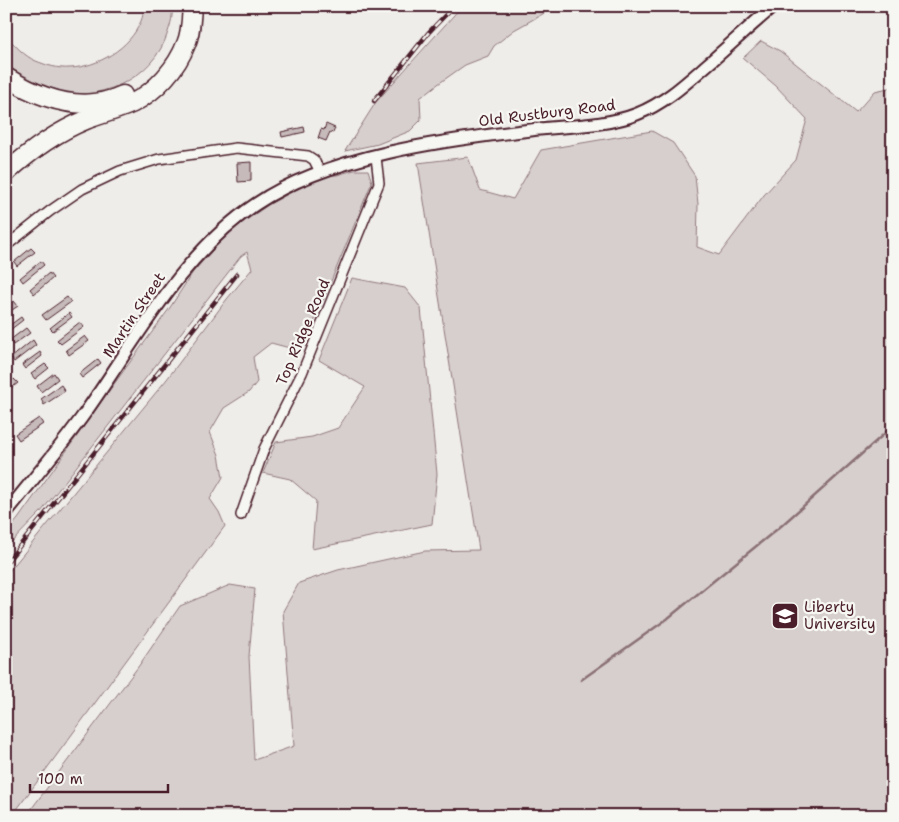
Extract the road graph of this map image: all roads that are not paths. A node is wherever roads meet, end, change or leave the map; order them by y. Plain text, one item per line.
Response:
1 (181, 6) edge
2 (192, 6) edge
3 (774, 6) edge
4 (6, 77) edge
5 (376, 157) junction
6 (320, 172) junction
7 (6, 173) edge
8 (6, 246) edge
9 (6, 513) edge
10 (241, 515) dead end

1 - 4 highway
2 - 7 highway
3 - 5 street, Old Rustburg Road
5 - 6 street, Old Rustburg Road
5 - 10 street, Top Ridge Road
6 - 8 street
6 - 9 street, Martin Street

